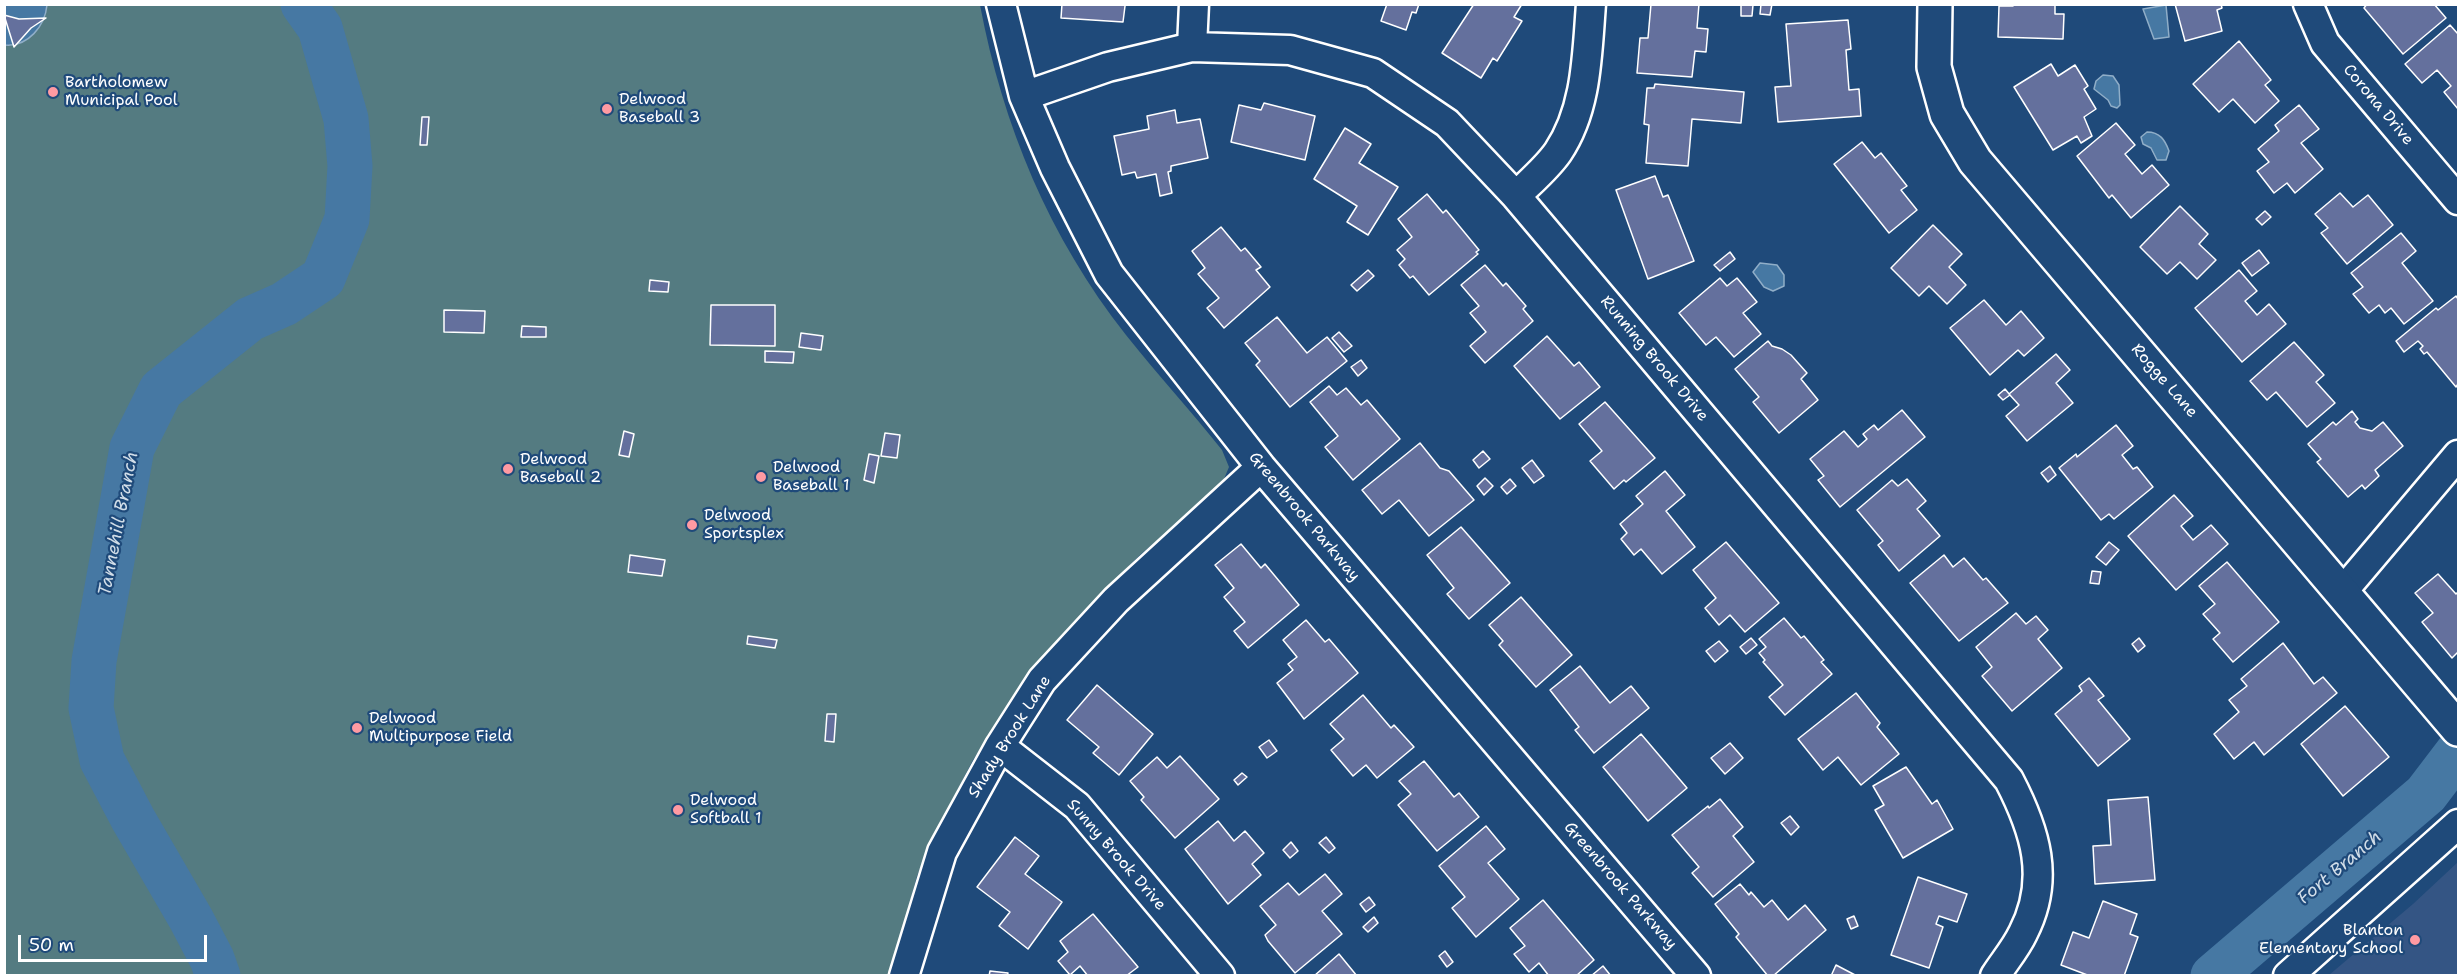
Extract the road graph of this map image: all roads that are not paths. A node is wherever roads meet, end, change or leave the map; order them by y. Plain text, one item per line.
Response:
1 (1001, 4) edge
2 (1194, 4) edge
3 (1591, 4) edge
4 (1935, 4) edge
5 (2308, 4) edge
6 (1192, 47) junction
7 (1024, 96) junction
8 (1516, 196) junction
9 (2458, 200) edge
10 (2458, 455) edge
11 (1261, 467) junction
12 (2343, 591) junction
13 (2458, 728) edge
14 (1000, 746) junction
15 (2458, 824) edge
16 (904, 975) edge
17 (1220, 975) edge
18 (1696, 975) edge
19 (1995, 975) edge
20 (2288, 975) edge

1 - 7 street, Greenbrook Parkway
2 - 6 street
3 - 8 street
4 - 12 street, Rogge Lane
5 - 9 street, Corona Drive
6 - 7 street, Running Brook Drive
6 - 8 street, Running Brook Drive
7 - 11 street, Greenbrook Parkway
8 - 19 street, Running Brook Drive
10 - 12 street
11 - 14 street, Shady Brook Lane
11 - 18 street, Greenbrook Parkway
12 - 13 street, Rogge Lane
14 - 16 street, Shady Brook Lane
14 - 17 street, Sunny Brook Drive
15 - 20 street

